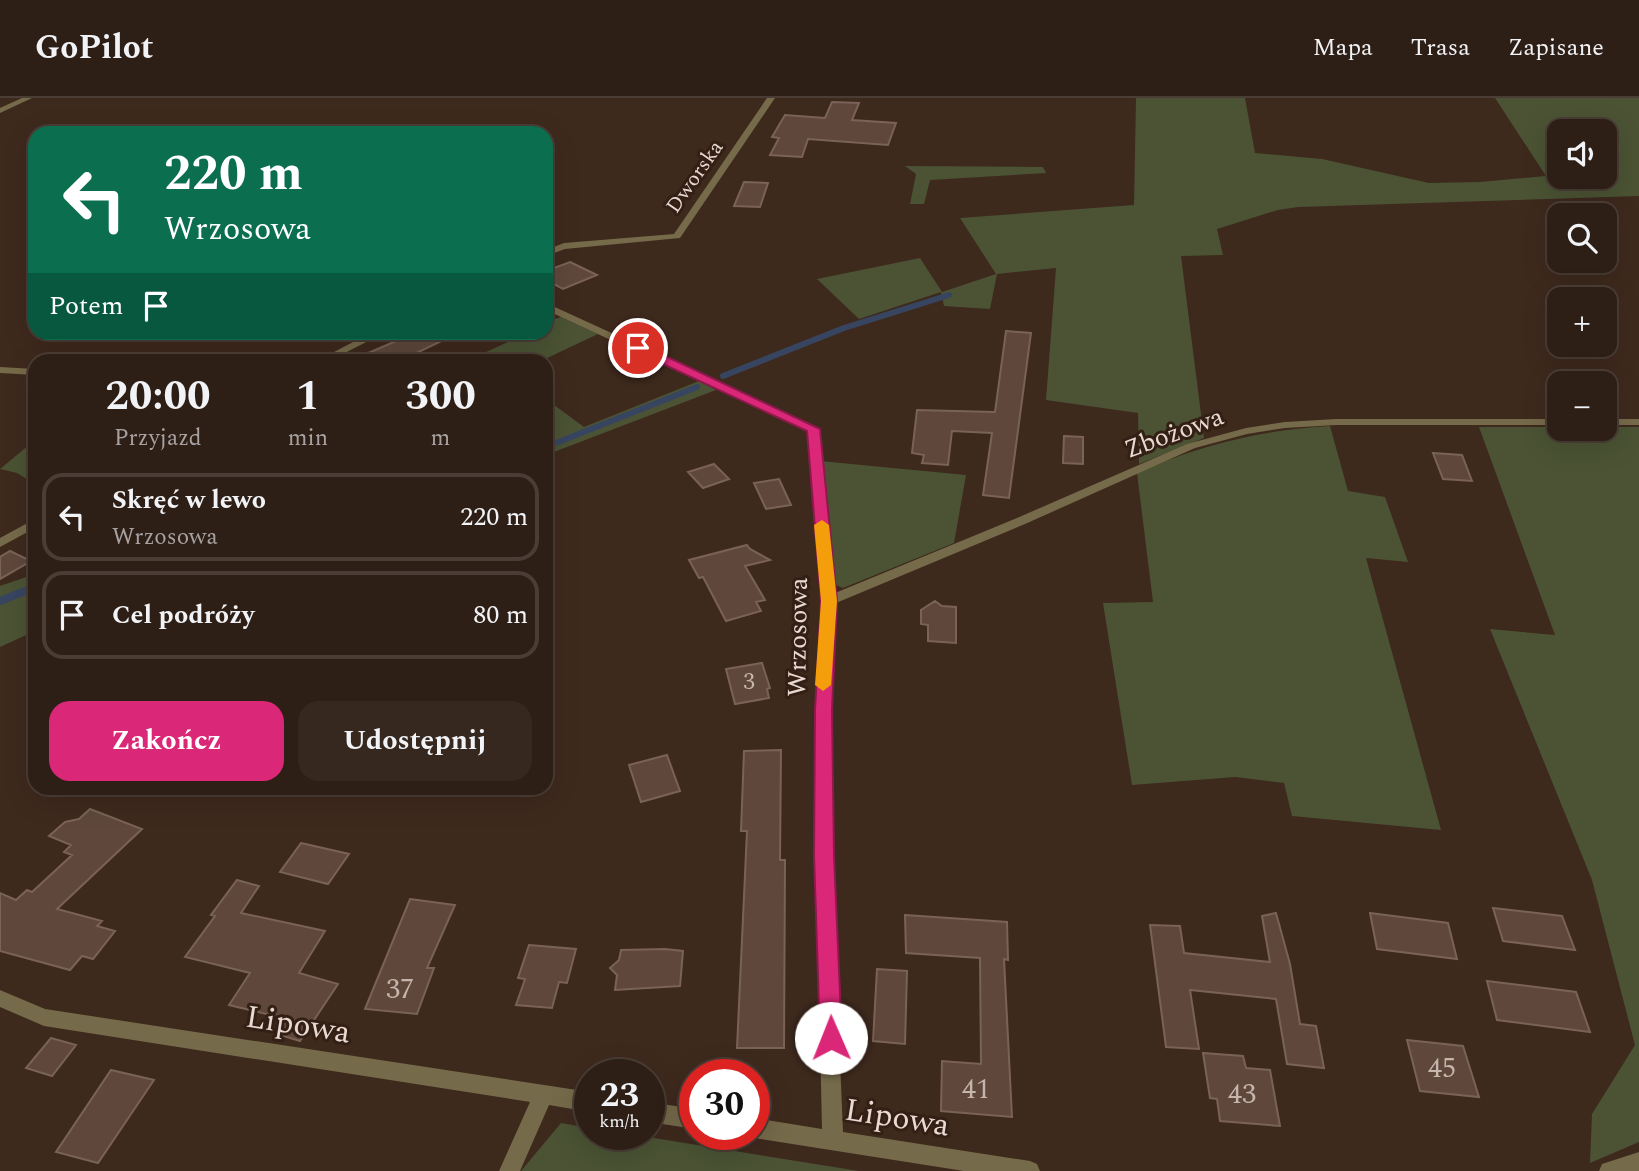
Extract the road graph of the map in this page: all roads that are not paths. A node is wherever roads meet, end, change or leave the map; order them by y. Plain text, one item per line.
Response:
1 (27, 98) edge
2 (771, 98) edge
3 (0, 111) edge
4 (553, 250) edge
5 (553, 309) edge
6 (365, 340) edge
7 (336, 354) edge
8 (0, 370) edge
9 (28, 372) edge
10 (1547, 422) edge
11 (1617, 422) edge
12 (1639, 422) edge
13 (28, 527) edge
14 (0, 543) edge
15 (829, 601) junction
16 (0, 998) edge
17 (544, 1095) junction
18 (574, 1100) edge
19 (770, 1130) edge
20 (833, 1140) junction
21 (1639, 1162) edge
22 (509, 1171) edge
23 (1030, 1171) edge
24 (1609, 1171) edge

1 - 3 street
2 - 4 street, Dworska
5 - 15 street, Wrzosowa
6 - 7 street
8 - 9 street
10 - 15 street, Zbożowa
11 - 12 street
13 - 14 street
15 - 20 street, Wrzosowa
16 - 17 street, Lipowa
17 - 18 street, Lipowa
17 - 22 street
19 - 20 street, Lipowa
20 - 23 street, Lipowa
21 - 24 street

